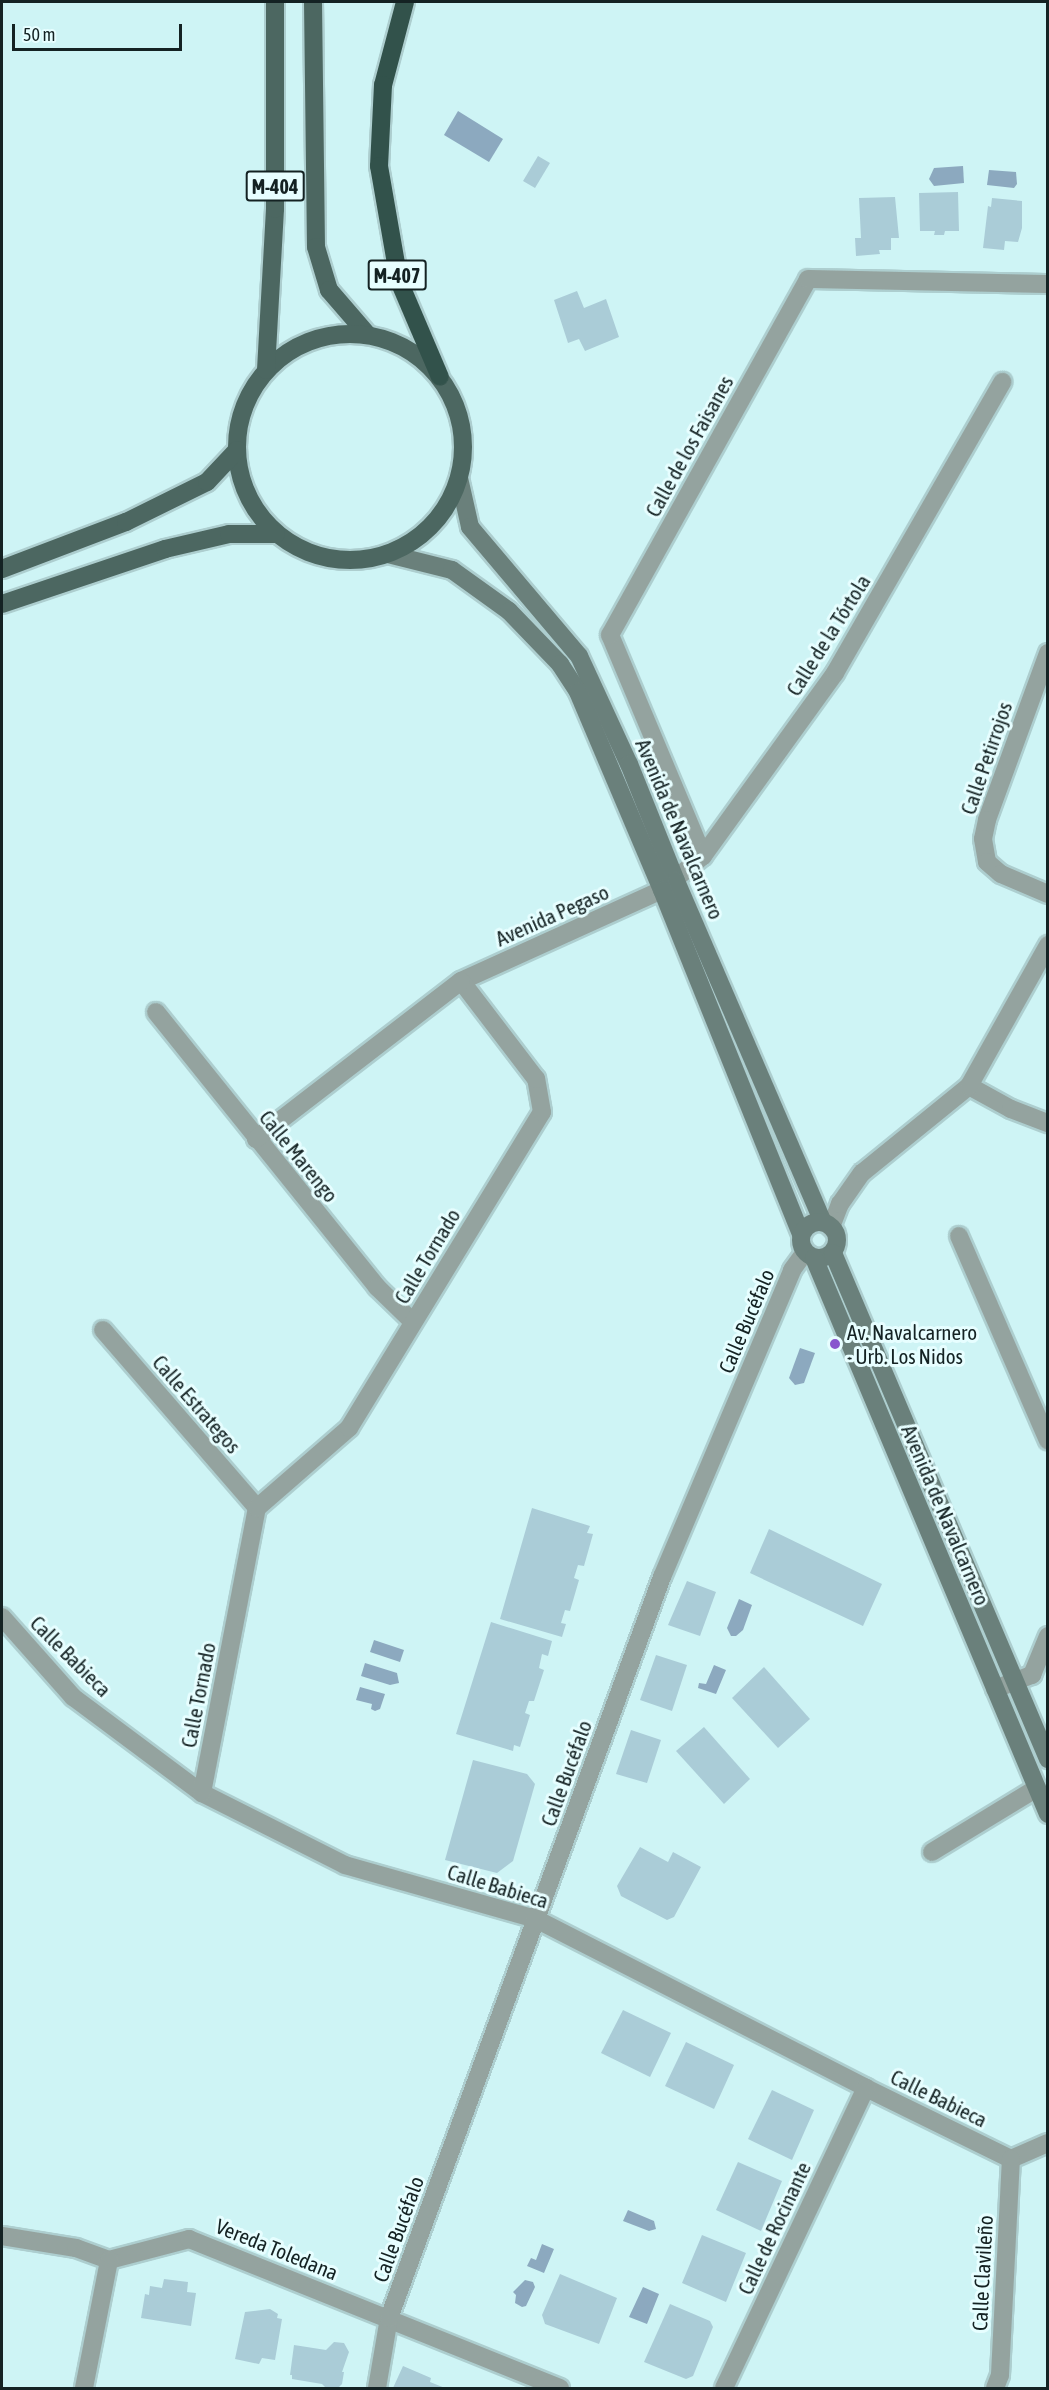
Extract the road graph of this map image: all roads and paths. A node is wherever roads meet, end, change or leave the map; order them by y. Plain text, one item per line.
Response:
1 (275, 2) edge
2 (313, 2) edge
3 (405, 2) edge
4 (1047, 284) edge
5 (367, 334) junction
6 (266, 370) junction
7 (440, 377) junction
8 (1002, 382) dead end
9 (237, 450) junction
10 (459, 478) junction
11 (276, 534) junction
12 (388, 554) junction
13 (2, 569) edge
14 (2, 604) edge
15 (1047, 652) edge
16 (703, 856) junction
17 (669, 886) junction
18 (1047, 894) edge
19 (1047, 945) edge
20 (461, 981) junction
21 (156, 1012) dead end
22 (969, 1086) junction
23 (1047, 1123) edge
24 (256, 1139) junction
25 (827, 1225) junction
26 (801, 1234) junction
27 (958, 1236) dead end
28 (832, 1252) junction
29 (809, 1255) junction
30 (413, 1322) junction
31 (103, 1330) dead end
32 (1047, 1441) edge
33 (257, 1508) junction
34 (2, 1617) edge
35 (1047, 1636) edge
36 (1015, 1681) junction
37 (995, 1689) junction
38 (1047, 1759) edge
39 (1037, 1788) junction
40 (202, 1793) junction
41 (1047, 1814) edge
42 (932, 1852) dead end
43 (536, 1918) junction
44 (866, 2088) junction
45 (1047, 2143) edge
46 (1011, 2159) junction
47 (2, 2236) edge
48 (109, 2260) junction
49 (389, 2318) junction
50 (84, 2388) edge
51 (376, 2388) edge
52 (560, 2388) edge
53 (724, 2388) edge
54 (995, 2388) edge

1 - 6 main road, M-404
2 - 5 main road, M-404
3 - 7 highway, M-407
4 - 16 street, Calle de los Faisanes
5 - 6 main road
5 - 7 main road
6 - 9 main road
7 - 10 main road
8 - 16 street, Calle de la Tórtola
9 - 11 main road
9 - 13 main road
10 - 12 main road
10 - 17 street, Avenida de Navalcarnero
11 - 12 main road
11 - 14 main road
12 - 17 street, Avenida de Navalcarnero
15 - 18 street, Calle Petirrojos
16 - 17 street, Calle de la Tórtola
17 - 20 street, Avenida Pegaso
17 - 25 street, Avenida de Navalcarnero
17 - 26 street, Avenida de Navalcarnero
19 - 22 street
20 - 24 street
20 - 30 street, Calle Tornado
21 - 24 street, Calle Marengo
22 - 23 street
22 - 25 street
24 - 30 street, Calle Marengo
25 - 26 street
25 - 28 street
26 - 29 street
27 - 32 street
28 - 29 street
28 - 36 street, Avenida de Navalcarnero
29 - 37 street, Avenida de Navalcarnero
29 - 43 street, Calle Bucéfalo
30 - 33 street, Calle Tornado
31 - 33 street, Calle Estrategos
33 - 40 street, Calle Tornado
34 - 40 street, Calle Babieca
35 - 36 street
36 - 37 street
36 - 38 street, Avenida de Navalcarnero
37 - 39 street, Avenida de Navalcarnero
39 - 41 street, Avenida de Navalcarnero
39 - 42 street
40 - 43 street, Calle Babieca
43 - 44 street, Calle Babieca
43 - 49 street, Calle Bucéfalo
44 - 46 street, Calle Babieca
44 - 53 street, Calle de Rocinante
45 - 46 street
46 - 54 street, Calle Clavileño
47 - 48 street
48 - 49 street, Vereda Toledana
48 - 50 street
49 - 51 street, Calle Bucéfalo
49 - 52 street, Vereda Toledana

